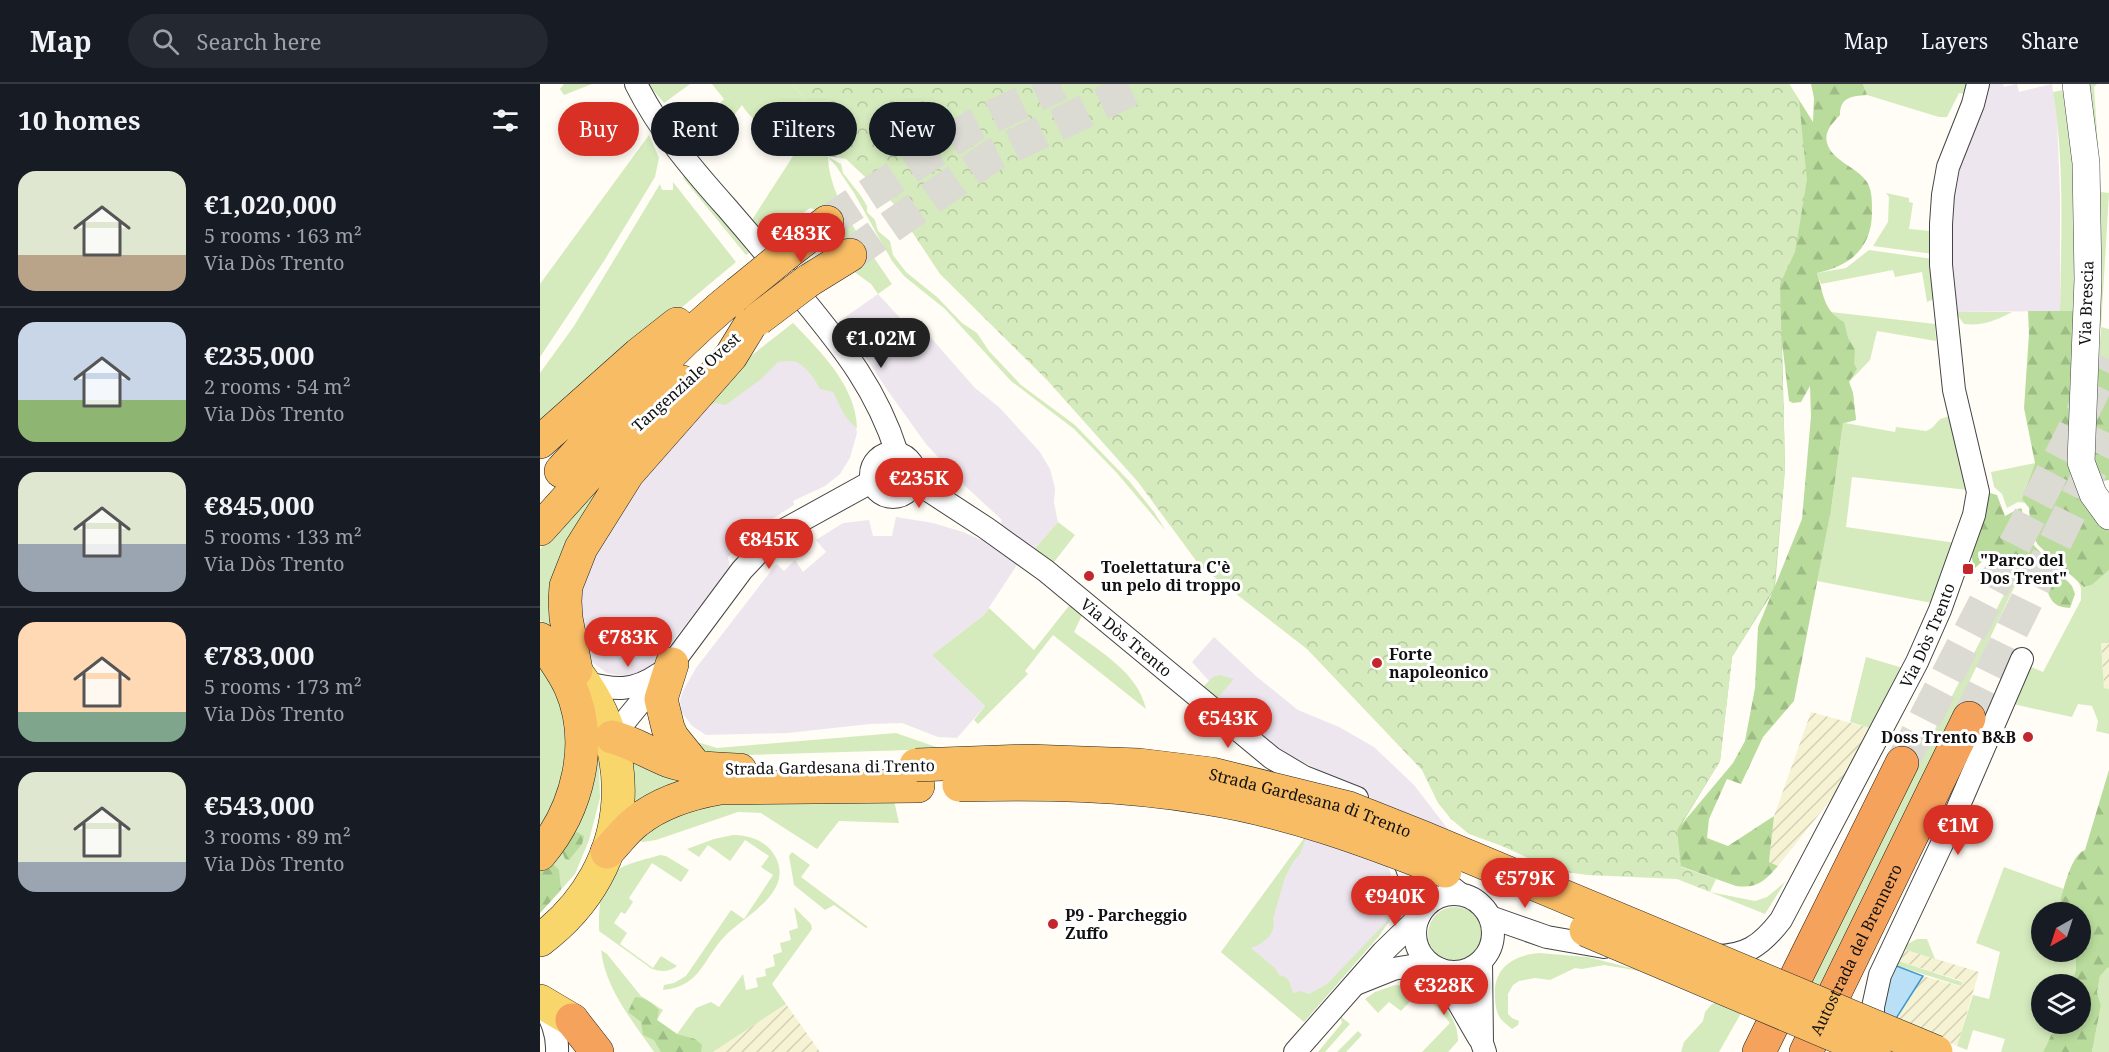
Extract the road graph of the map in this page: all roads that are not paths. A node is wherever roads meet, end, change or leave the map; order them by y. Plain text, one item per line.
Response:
1 (636, 84) edge
2 (1978, 84) edge
3 (2076, 84) edge
4 (828, 222) tunnel mouth
5 (850, 255) tunnel mouth
6 (735, 295) junction
7 (754, 322) junction
8 (540, 442) edge
9 (897, 453) junction
10 (914, 481) junction
11 (871, 482) junction
12 (540, 494) edge
13 (2109, 516) edge
14 (540, 529) edge
15 (540, 638) edge
16 (2022, 659) dead end
17 (672, 664) junction
18 (581, 676) junction
19 (1970, 718) tunnel mouth
20 (612, 737) junction
21 (1902, 763) tunnel mouth
22 (697, 768) junction
23 (917, 776) junction
24 (1394, 833) junction
25 (607, 852) junction
26 (540, 854) edge
27 (1460, 894) junction
28 (1419, 916) junction
29 (1490, 916) junction
30 (1547, 937) junction
31 (540, 940) edge
32 (1485, 957) junction
33 (1434, 966) junction
34 (1354, 985) junction
35 (541, 1001) edge
36 (572, 1020) joint
37 (1484, 1047) edge
38 (557, 1052) edge
39 (597, 1052) edge
40 (1295, 1052) edge
41 (1759, 1052) edge
42 (1806, 1052) edge
43 (1875, 1052) edge
44 (1936, 1052) edge

1 - 9 street
2 - 30 street, Via Dòs Trento
3 - 13 street, Via Brescia
4 - 6 highway, Tangenziale Ovest, bridge
5 - 7 highway, Tangenziale Ovest, bridge
6 - 8 highway
6 - 12 highway, Tangenziale Ovest
7 - 14 highway, Tangenziale Ovest
7 - 18 highway
9 - 10 street
9 - 11 street
10 - 11 street
10 - 24 street, Via Dòs Trento
11 - 17 street
15 - 18 main road
15 - 26 highway
16 - 43 street
17 - 18 street
17 - 20 street
17 - 22 highway
18 - 20 main road
19 - 42 highway, Autostrada del Brennero
20 - 22 highway, Strada Gardesana di Trento
20 - 25 main road
21 - 41 highway
22 - 23 highway, Strada Gardesana di Trento
23 - 25 highway, Strada Gardesana di Trento
23 - 43 highway, Strada Gardesana di Trento, bridge
23 - 44 highway, Strada Gardesana di Trento, bridge
24 - 27 street, Via Dòs Trento
24 - 28 street, Via Dòs Trento
25 - 31 main road
27 - 28 street
27 - 29 street
28 - 33 street
28 - 34 street
29 - 30 street, Via Dòs Trento
29 - 32 street
30 - 32 street, Via Dòs Trento
32 - 33 street
32 - 37 street
33 - 34 street
33 - 37 street
34 - 40 street
35 - 36 main road
35 - 38 street
36 - 39 highway

